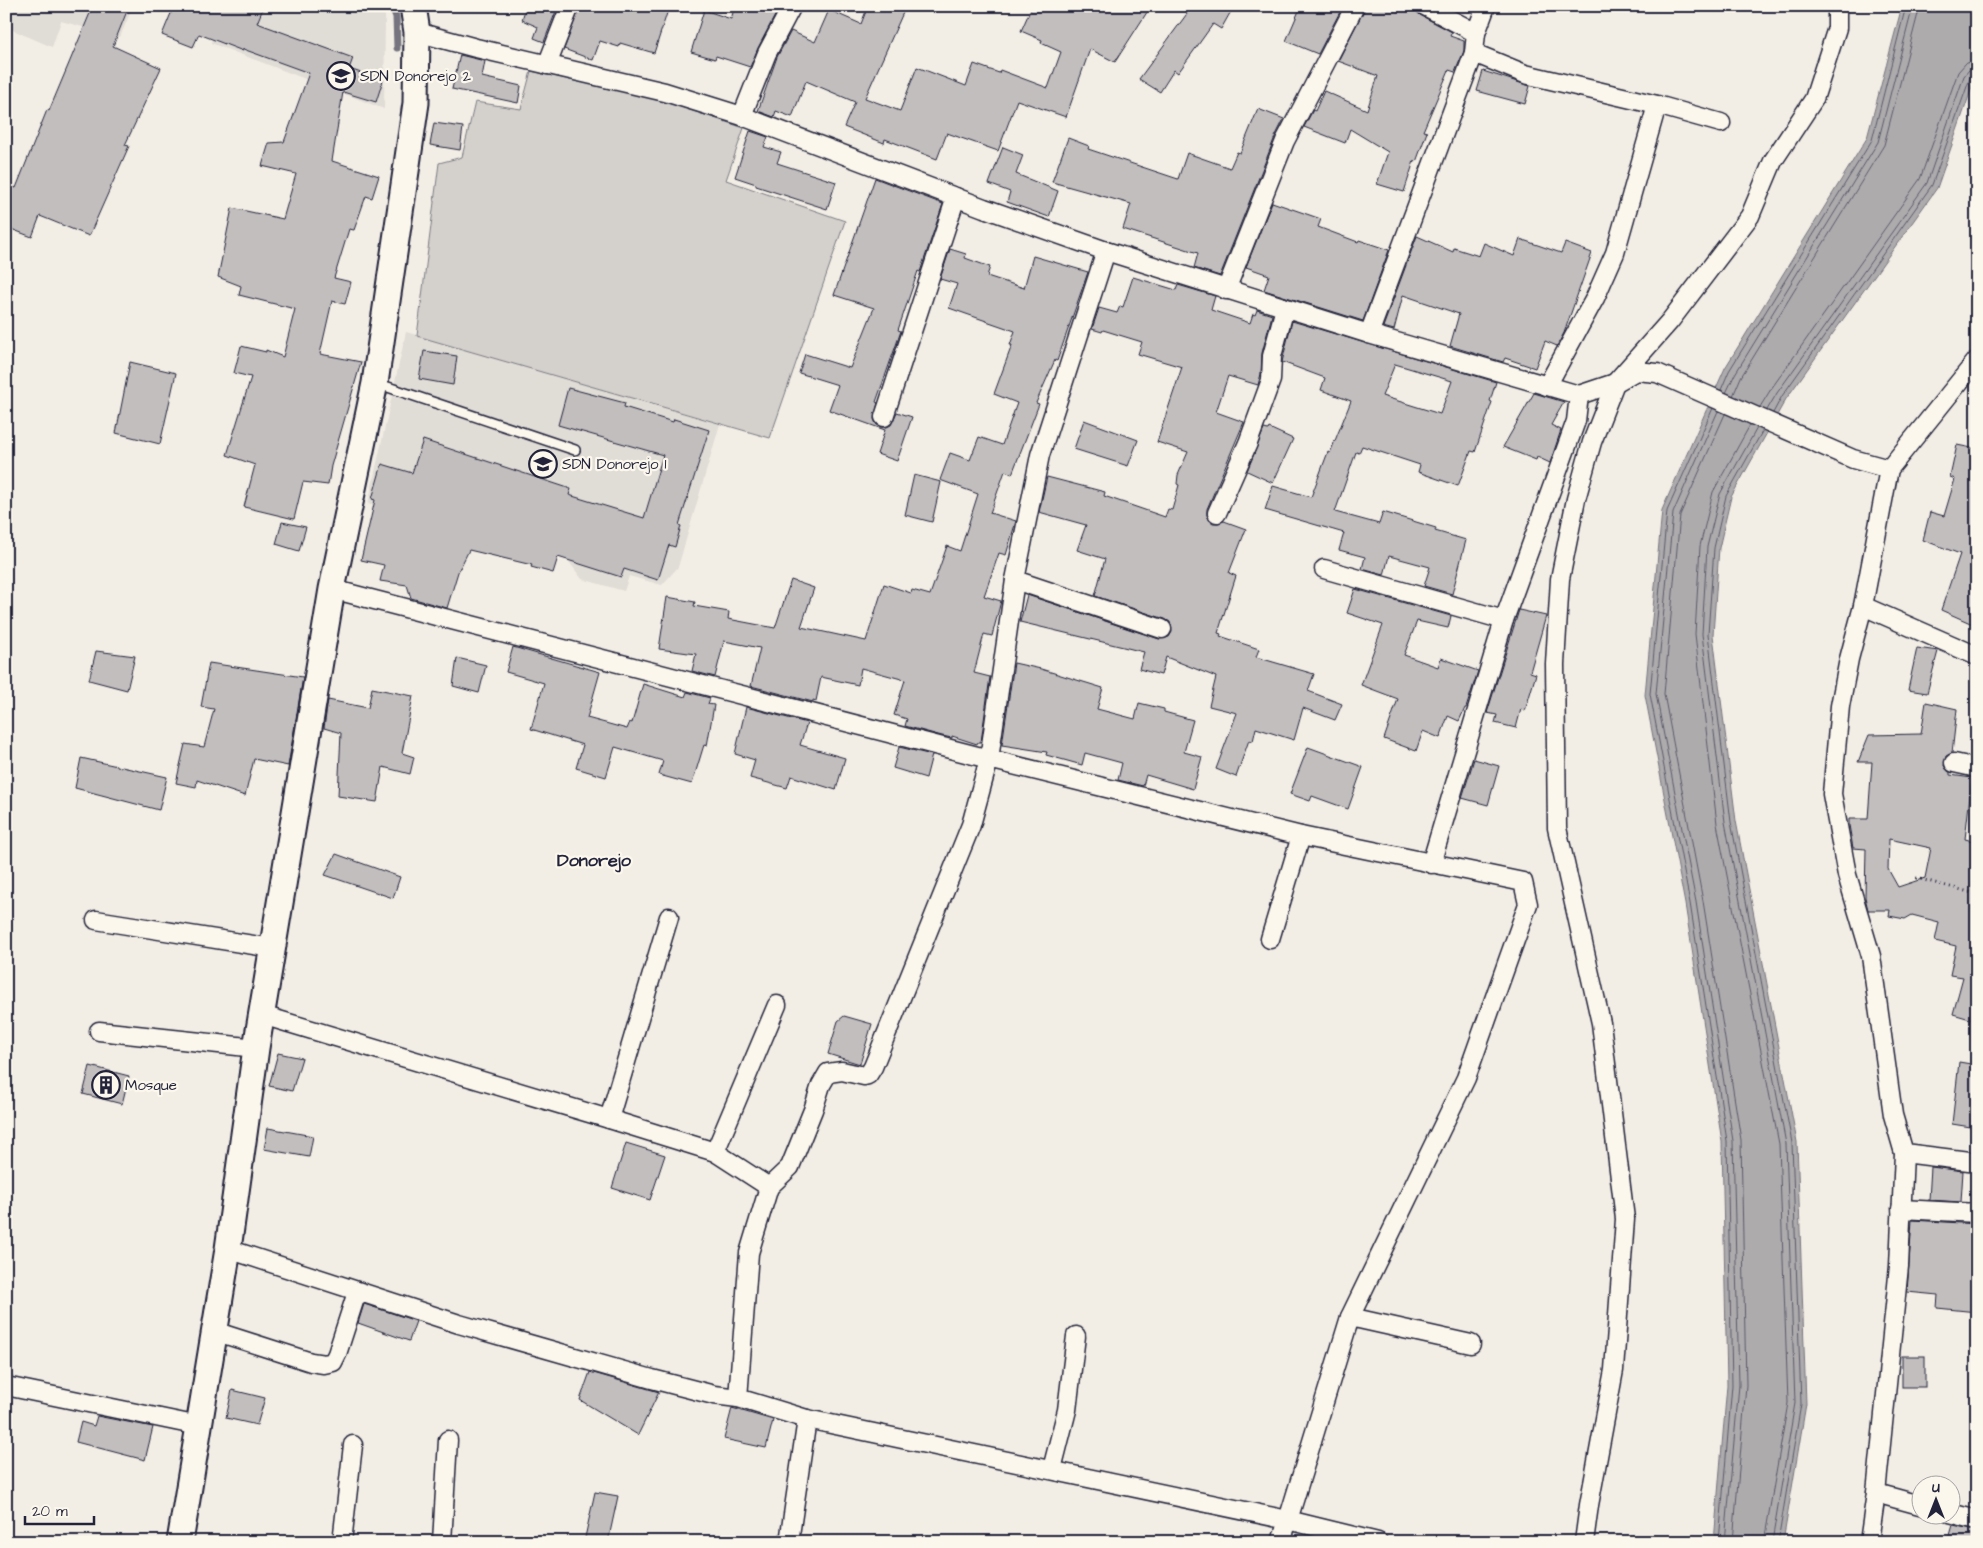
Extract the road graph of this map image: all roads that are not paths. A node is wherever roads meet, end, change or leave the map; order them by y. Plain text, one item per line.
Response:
1 (413, 6) edge
2 (570, 6) edge
3 (792, 6) edge
4 (1355, 6) edge
5 (1425, 6) edge
6 (1486, 6) edge
7 (1837, 6) edge
8 (417, 32) junction
9 (1476, 33) junction
10 (1474, 53) junction
11 (547, 64) junction
12 (1657, 106) junction
13 (742, 116) junction
14 (1721, 123) dead end
15 (956, 197) junction
16 (1106, 252) junction
17 (1226, 290) junction
18 (1285, 308) junction
19 (1369, 334) junction
20 (1977, 360) edge
21 (376, 383) junction
22 (1615, 383) junction
23 (1547, 386) junction
24 (1579, 395) junction
25 (884, 417) dead end
26 (575, 450) dead end
27 (1889, 469) junction
28 (1217, 513) dead end
29 (1324, 569) dead end
30 (1015, 580) junction
31 (332, 589) junction
32 (1863, 606) junction
33 (1504, 620) junction
34 (1162, 629) dead end
35 (1977, 656) edge
36 (989, 759) junction
37 (1954, 763) dead end
38 (1977, 768) edge
39 (1302, 836) junction
40 (1431, 864) junction
41 (669, 918) dead end
42 (96, 920) dead end
43 (1270, 939) dead end
44 (272, 948) junction
45 (777, 1005) dead end
46 (262, 1015) junction
47 (99, 1031) dead end
48 (256, 1048) junction
49 (609, 1118) junction
50 (715, 1152) junction
51 (1904, 1153) junction
52 (1977, 1162) edge
53 (768, 1187) junction
54 (1901, 1209) junction
55 (1977, 1213) edge
56 (228, 1249) junction
57 (357, 1292) junction
58 (1350, 1317) junction
59 (214, 1331) junction
60 (1076, 1336) dead end
61 (1472, 1344) dead end
62 (6, 1386) edge
63 (738, 1398) junction
64 (807, 1419) junction
65 (199, 1426) junction
66 (448, 1440) dead end
67 (353, 1445) dead end
68 (1052, 1470) junction
69 (1876, 1493) junction
70 (1910, 1502) edge
71 (1960, 1516) edge
72 (1288, 1520) junction
73 (1977, 1520) edge
74 (180, 1542) edge
75 (342, 1542) edge
76 (442, 1542) edge
77 (789, 1542) edge
78 (1281, 1542) edge
79 (1378, 1542) edge
80 (1584, 1542) edge
81 (1869, 1542) edge

1 - 8 main road
2 - 11 street
3 - 13 street
4 - 17 street
5 - 9 street
6 - 9 street
7 - 22 street
8 - 11 street
8 - 21 main road
9 - 10 street
10 - 12 street
10 - 19 street
11 - 13 street
12 - 14 street
12 - 23 street
13 - 15 street
15 - 16 street
15 - 25 street
16 - 17 street
16 - 30 street
17 - 18 street
18 - 19 street
18 - 28 street
19 - 23 street
20 - 27 street
21 - 26 lane
21 - 31 main road
22 - 24 street
22 - 27 street
22 - 80 street
23 - 24 street
24 - 33 street
27 - 32 street
29 - 33 street
30 - 34 street
30 - 36 street
31 - 36 street
31 - 44 main road
32 - 35 street
32 - 51 street
33 - 40 street
36 - 39 street
36 - 53 street
37 - 38 street
39 - 40 street
39 - 43 street
40 - 58 street
41 - 49 street
42 - 44 street
44 - 46 main road
45 - 50 street
46 - 48 main road
46 - 49 street
47 - 48 street
48 - 56 main road
49 - 50 street
50 - 53 street
51 - 52 street
51 - 54 street
53 - 63 street
54 - 55 street
54 - 69 street
56 - 57 street
56 - 59 main road
57 - 59 street
57 - 63 street
58 - 61 street
58 - 72 street
59 - 65 main road
60 - 68 street
62 - 65 street
63 - 64 street
64 - 68 street
64 - 77 street
65 - 74 main road
66 - 76 street
67 - 75 street
68 - 72 street
69 - 70 street
69 - 81 street
71 - 73 street
72 - 78 street
72 - 79 street

